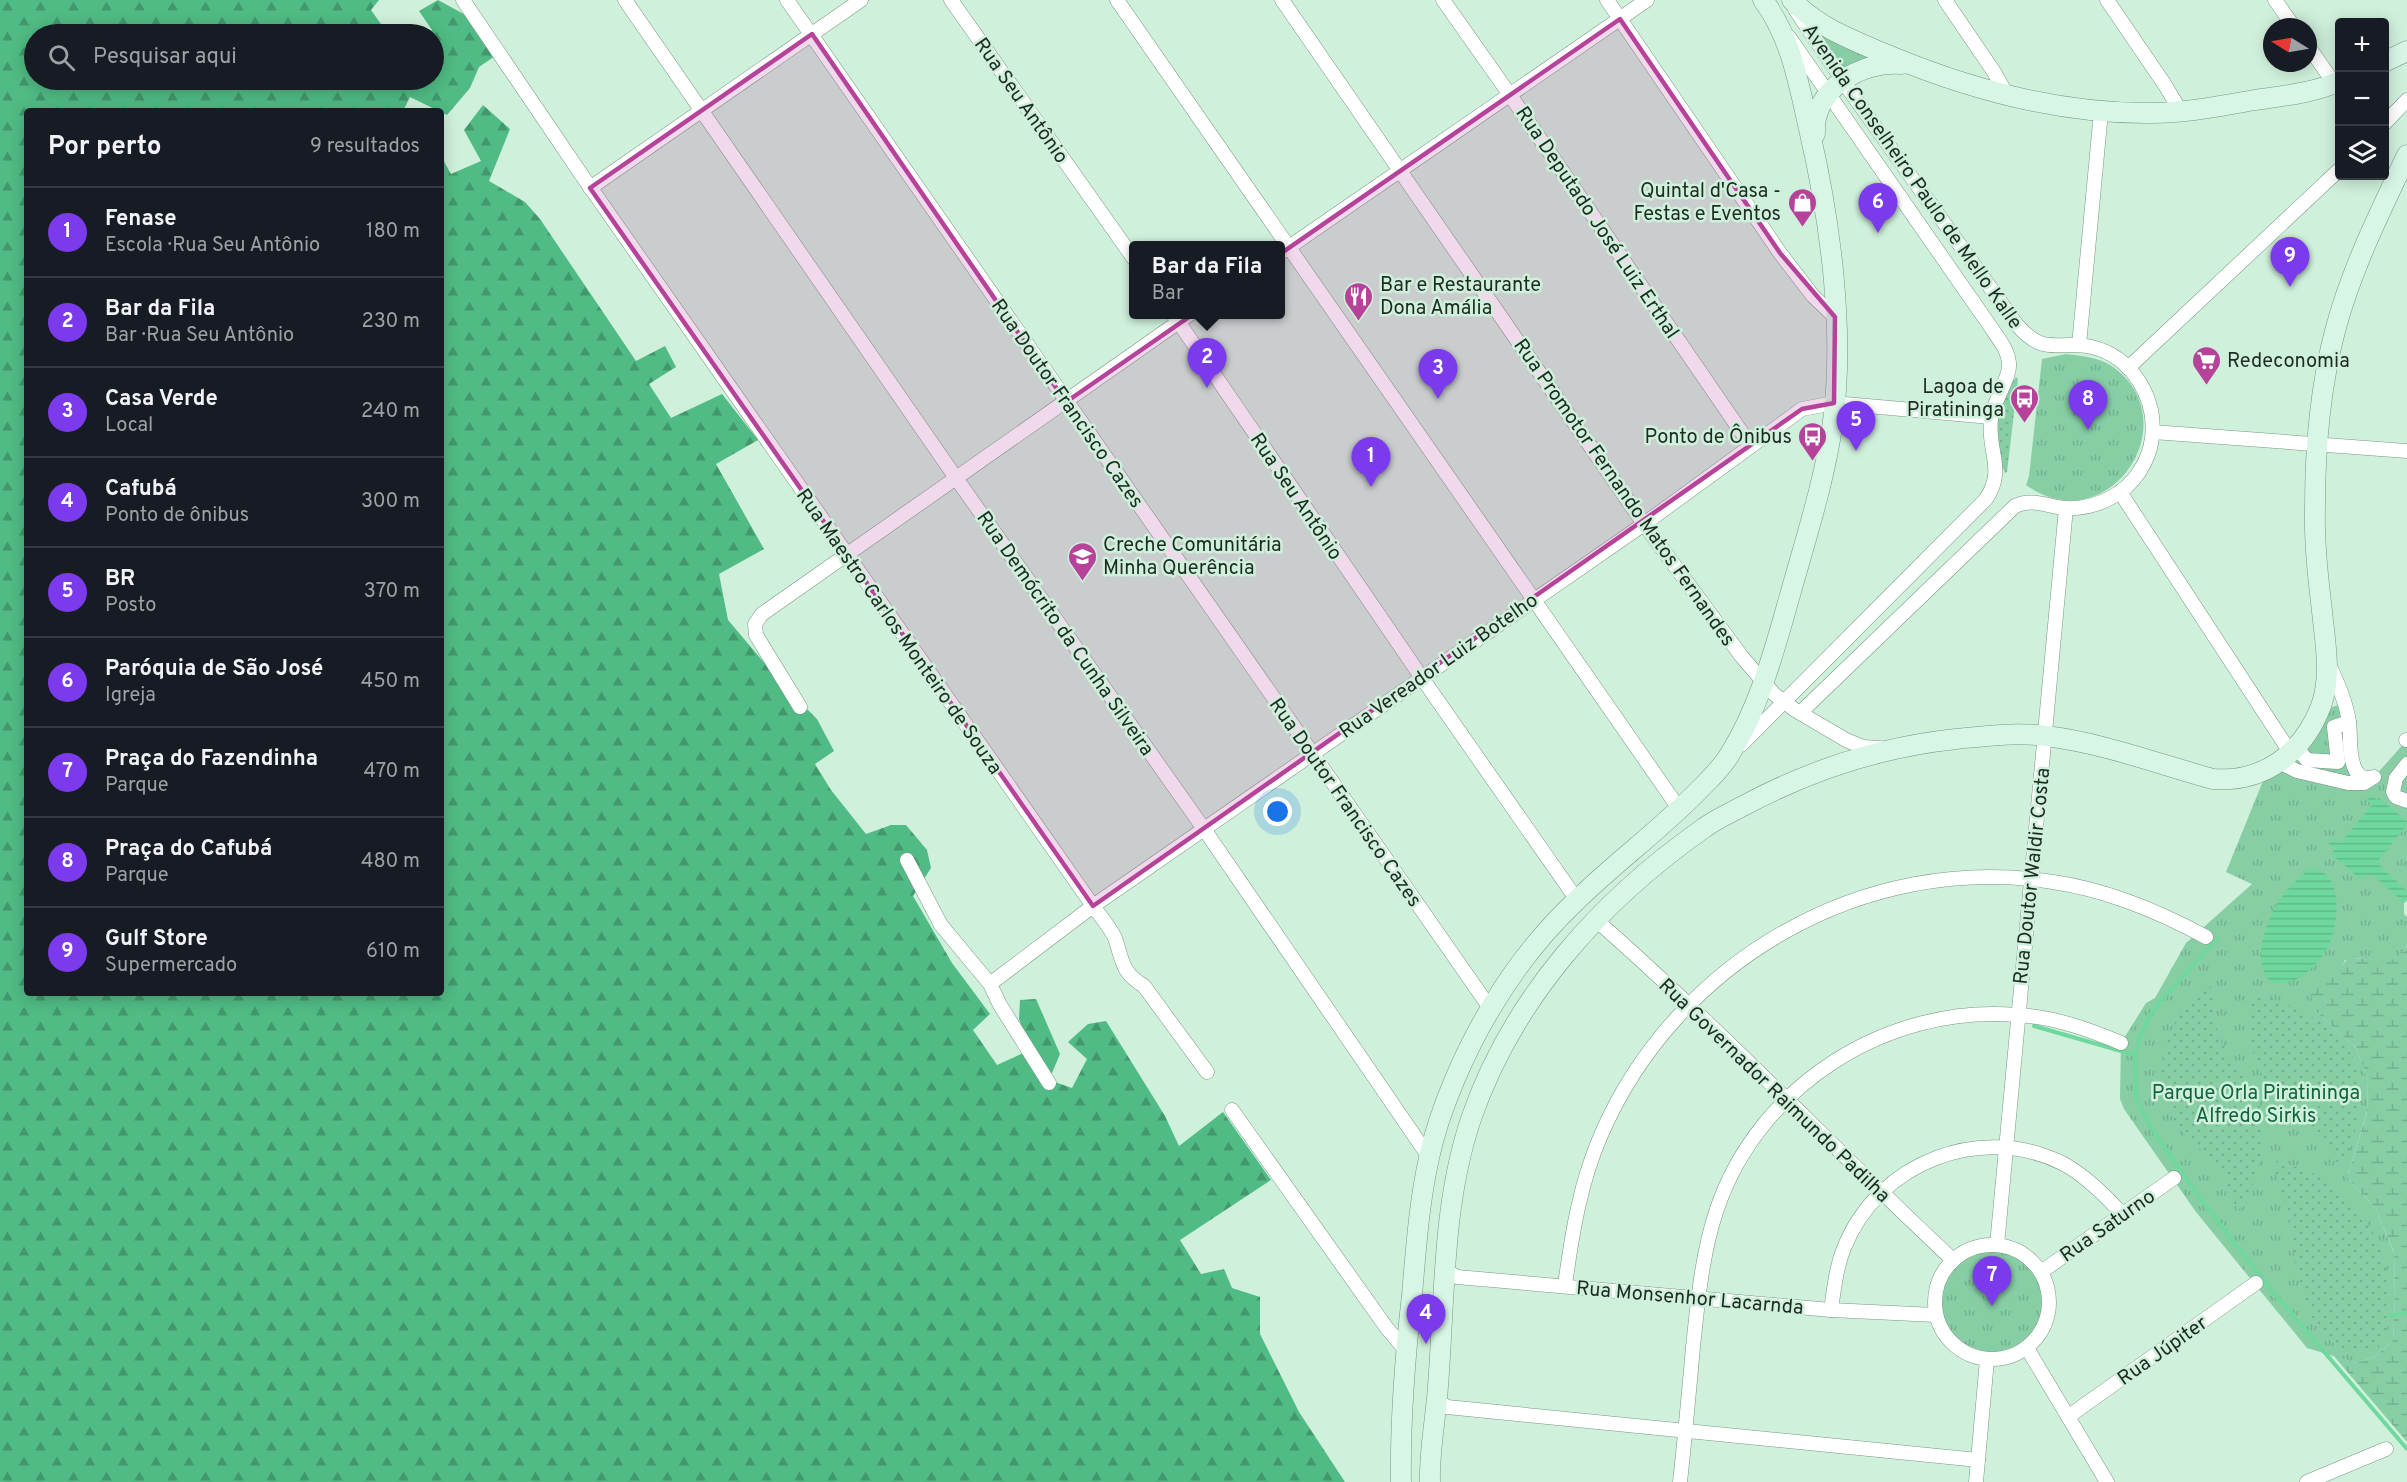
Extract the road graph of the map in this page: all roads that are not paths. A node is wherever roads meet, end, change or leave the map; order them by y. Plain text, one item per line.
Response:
1 (463, 0) edge
2 (625, 0) edge
3 (787, 0) edge
4 (861, 0) edge
5 (951, 0) edge
6 (1117, 0) edge
7 (1282, 0) edge
8 (1443, 0) edge
9 (1607, 0) edge
10 (1647, 0) edge
11 (1790, 0) edge
12 (1945, 0) edge
13 (2107, 0) edge
14 (2275, 0) edge
15 (1769, 7) edge
16 (2288, 18) edge
17 (1620, 19) junction
18 (812, 34) junction
19 (2407, 51) edge
20 (2317, 57) edge
21 (2389, 60) edge
22 (1911, 65) junction
23 (2335, 80) edge
24 (2335, 85) edge
25 (1836, 87) junction
26 (1510, 95) junction
27 (2007, 95) junction
28 (2407, 100) edge
29 (702, 109) junction
30 (2101, 112) junction
31 (2181, 112) junction
32 (2389, 120) edge
33 (2407, 154) edge
34 (1816, 158) junction
35 (1400, 170) junction
36 (2335, 174) edge
37 (590, 188) junction
38 (1277, 241) edge
39 (1285, 250) edge
40 (1129, 252) edge
41 (1285, 252) edge
42 (1835, 316) junction
43 (1175, 319) edge
44 (2079, 345) junction
45 (2128, 368) junction
46 (1066, 402) junction
47 (1834, 403) junction
48 (1991, 417) junction
49 (2152, 432) junction
50 (1751, 446) junction
51 (2318, 446) junction
52 (2407, 451) edge
53 (956, 478) junction
54 (2120, 492) junction
55 (2066, 508) junction
56 (1644, 524) junction
57 (848, 555) junction
58 (1533, 600) junction
59 (2326, 660) junction
60 (1422, 678) junction
61 (1762, 681) junction
62 (1783, 701) junction
63 (800, 707) dead end
64 (1800, 713) junction
65 (2045, 736) junction
66 (1893, 748) junction
67 (1311, 753) junction
68 (2347, 756) junction
69 (1729, 757) junction
70 (2296, 758) junction
71 (2321, 762) junction
72 (2407, 764) edge
73 (2402, 777) edge
74 (2321, 779) junction
75 (2348, 783) junction
76 (2407, 789) edge
77 (2407, 795) edge
78 (2407, 801) edge
79 (1680, 810) junction
80 (1204, 829) junction
81 (907, 860) dead end
82 (2030, 879) junction
83 (1577, 900) junction
84 (1093, 906) junction
85 (1596, 920) junction
86 (2206, 937) dead end
87 (990, 984) junction
88 (1687, 1005) junction
89 (1490, 1008) junction
90 (2017, 1014) junction
91 (2121, 1043) dead end
92 (1207, 1072) dead end
93 (1049, 1083) dead end
94 (1786, 1099) junction
95 (1232, 1110) dead end
96 (2006, 1148) junction
97 (1429, 1157) junction
98 (2174, 1178) dead end
99 (1881, 1192) junction
100 (2122, 1214) junction
101 (1997, 1245) junction
102 (1953, 1260) junction
103 (1446, 1270) junction
104 (2041, 1272) junction
105 (2256, 1283) dead end
106 (1565, 1285) junction
107 (1698, 1297) junction
108 (1831, 1310) junction
109 (1936, 1316) junction
110 (2027, 1348) junction
111 (1407, 1352) junction
112 (1987, 1360) junction
113 (1437, 1400) junction
114 (2069, 1416) junction
115 (1685, 1432) junction
116 (2386, 1449) dead end
117 (1978, 1460) junction
118 (1401, 1482) edge
119 (1430, 1482) edge
120 (1680, 1482) edge
121 (1976, 1482) edge
122 (2107, 1482) edge
123 (2307, 1482) edge

1 - 37 street, Rua Maestro Carlos Monteiro de Souza
2 - 29 street, Rua Demócrito da Cunha Silveira
3 - 18 street, Rua Doutor Francisco Cazes
4 - 18 street
5 - 40 street, Rua Seu Antônio
6 - 38 street
7 - 35 street, Rua Promotor Fernando Matos Fernandes
8 - 26 street, Rua Deputado José Luiz Erthal
9 - 17 street
10 - 17 street
11 - 22 main road
11 - 25 street, Avenida Conselheiro Paulo de Mello Kalle
12 - 27 street
13 - 31 street
14 - 16 street
15 - 25 street, Avenida Conselheiro Paulo de Mello Kalle
15 - 34 main road
17 - 26 street
17 - 42 street
18 - 29 street
18 - 46 street, Rua Doutor Francisco Cazes
19 - 21 main road
20 - 23 street
22 - 25 main road
22 - 27 main road
24 - 31 main road
25 - 34 main road
25 - 44 street, Avenida Conselheiro Paulo de Mello Kalle
25 - 48 street, Avenida Conselheiro Paulo de Mello Kalle
26 - 35 street
26 - 50 street, Rua Deputado José Luiz Erthal
27 - 30 main road
28 - 32 street
29 - 37 street
29 - 53 street, Rua Demócrito da Cunha Silveira
30 - 31 main road
30 - 44 street
33 - 51 main road
34 - 42 main road
35 - 39 street
35 - 56 street, Rua Promotor Fernando Matos Fernandes
36 - 45 street
37 - 57 street, Rua Maestro Carlos Monteiro de Souza
41 - 58 street
42 - 47 main road
43 - 46 street
43 - 60 street, Rua Seu Antônio
44 - 45 street
45 - 49 street
46 - 53 street
46 - 67 street, Rua Doutor Francisco Cazes
47 - 48 street, Rua Vereador Luiz Botelho
47 - 50 street, Rua Vereador Luiz Botelho
47 - 61 main road
48 - 62 street
49 - 51 street
49 - 54 street
50 - 56 street, Rua Vereador Luiz Botelho
51 - 52 street
51 - 59 main road
53 - 57 street
53 - 80 street, Rua Demócrito da Cunha Silveira
54 - 55 street
54 - 70 street
55 - 64 street
55 - 65 street, Rua Doutor Waldir Costa
56 - 58 street, Rua Vereador Luiz Botelho
56 - 61 street, Rua Promotor Fernando Matos Fernandes
57 - 63 street
57 - 84 street, Rua Maestro Carlos Monteiro de Souza
58 - 60 street, Rua Vereador Luiz Botelho
58 - 79 street
59 - 68 street
59 - 70 main road
60 - 67 street, Rua Vereador Luiz Botelho
60 - 83 street, Rua Seu Antônio
61 - 62 street, Rua Promotor Fernando Matos Fernandes
61 - 69 main road
62 - 64 street, Rua Promotor Fernando Matos Fernandes
62 - 69 street
64 - 66 street, Rua Promotor Fernando Matos Fernandes
65 - 66 main road
65 - 70 main road
65 - 82 street, Rua Doutor Waldir Costa
66 - 85 main road
67 - 80 street, Rua Vereador Luiz Botelho
67 - 89 street, Rua Doutor Francisco Cazes
68 - 71 street
68 - 75 street
68 - 75 street
69 - 79 main road
70 - 71 street
70 - 74 street
71 - 74 street
72 - 73 street
73 - 78 street
74 - 75 street
76 - 77 street
79 - 83 main road
80 - 84 street, Rua Vereador Luiz Botelho
80 - 97 street, Rua Demócrito da Cunha Silveira
81 - 87 street
82 - 86 street
82 - 88 street
82 - 90 street, Rua Doutor Waldir Costa
83 - 89 main road
84 - 87 street, Rua Vereador Luiz Botelho
84 - 92 street, Rua Maestro Carlos Monteiro de Souza
85 - 88 street, Rua Governador Raimundo Padilha
85 - 103 main road
87 - 93 street
88 - 94 street, Rua Governador Raimundo Padilha
88 - 106 street
89 - 97 main road
90 - 91 street
90 - 94 street
90 - 96 street, Rua Doutor Waldir Costa
94 - 99 street, Rua Governador Raimundo Padilha
94 - 107 street
95 - 111 street
96 - 99 street
96 - 100 street
96 - 101 street, Rua Doutor Waldir Costa
97 - 111 main road
98 - 100 street, Rua Saturno
99 - 102 street, Rua Governador Raimundo Padilha
99 - 108 street
100 - 104 street, Rua Saturno
101 - 102 street
101 - 104 street
102 - 109 street
103 - 106 street, Rua Monsenhor Lacarnda
103 - 113 main road
104 - 110 street
105 - 114 street, Rua Júpiter
106 - 107 street, Rua Monsenhor Lacarnda
107 - 108 street, Rua Monsenhor Lacarnda
107 - 115 street
108 - 109 street, Rua Monsenhor Lacarnda
109 - 112 street
110 - 112 street
110 - 114 street
111 - 118 main road
112 - 117 street
113 - 115 street
113 - 119 main road
114 - 122 street
115 - 117 street
115 - 120 street
116 - 123 street
117 - 121 street

